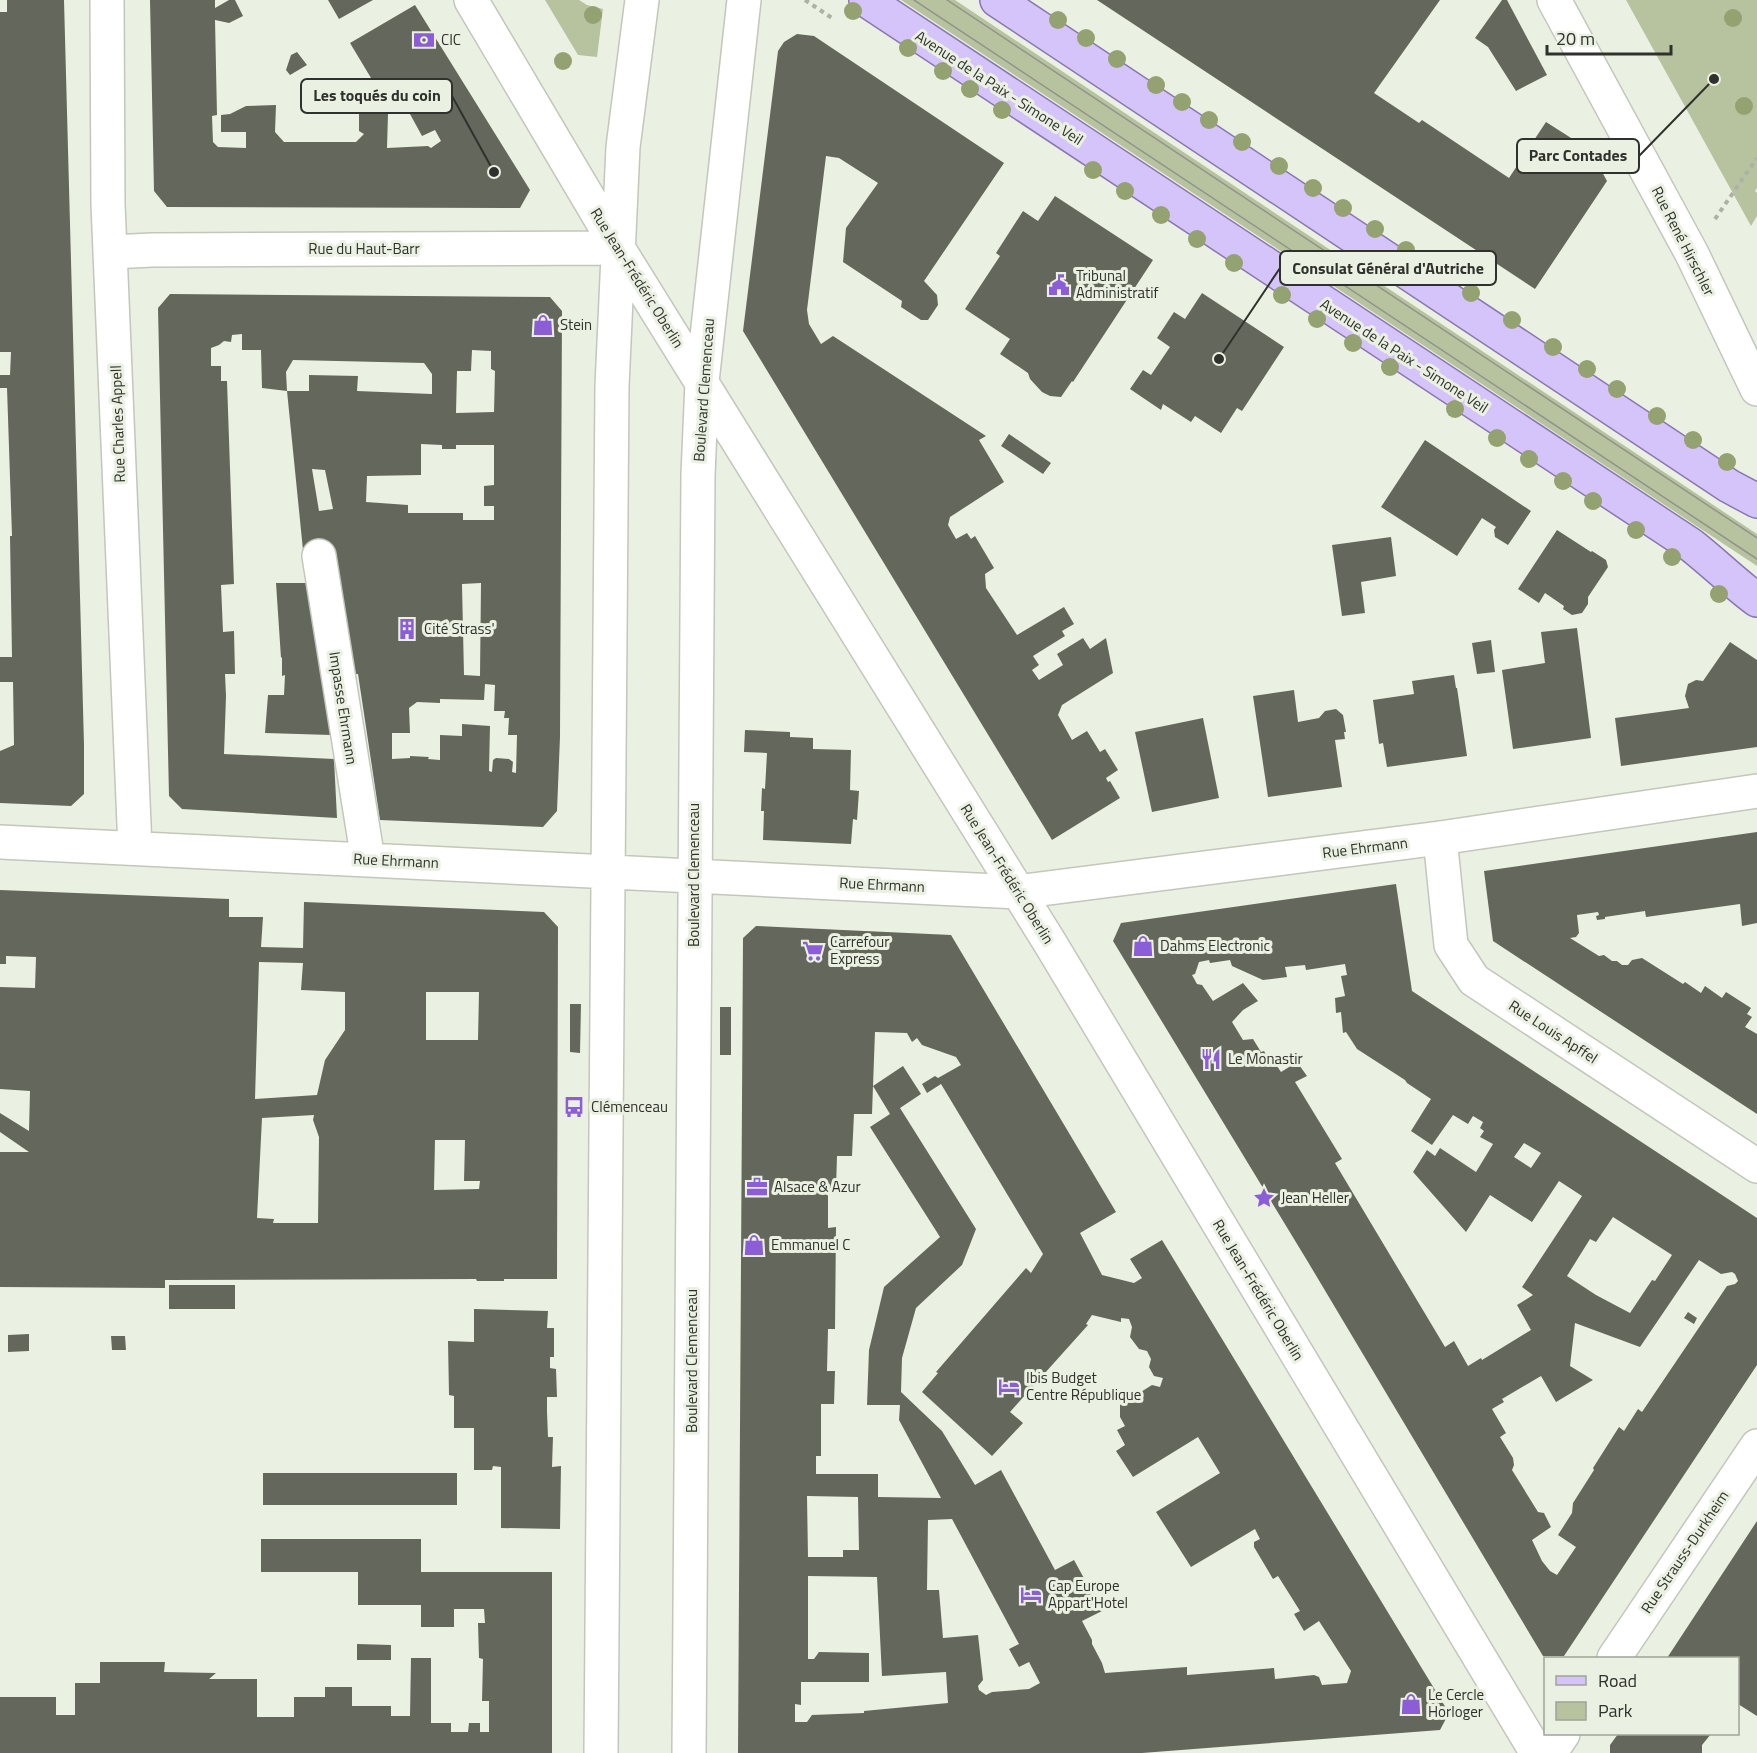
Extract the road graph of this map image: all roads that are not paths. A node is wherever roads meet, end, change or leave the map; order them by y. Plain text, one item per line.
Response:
1 (107, 0) edge
2 (471, 0) edge
3 (642, 0) edge
4 (744, 0) edge
5 (866, 0) edge
6 (997, 0) edge
7 (1554, 0) edge
8 (618, 248) junction
9 (111, 252) junction
10 (702, 382) junction
11 (1757, 389) edge
12 (1757, 501) edge
13 (319, 556) dead end
14 (1757, 600) edge
15 (1757, 791) edge
16 (1440, 838) junction
17 (0, 842) edge
18 (135, 848) junction
19 (368, 860) junction
20 (609, 872) junction
21 (694, 876) junction
22 (1018, 892) junction
23 (1757, 1166) edge
24 (1757, 1446) edge
25 (1615, 1657) edge
26 (1562, 1735) edge
27 (602, 1753) edge
28 (689, 1753) edge
29 (1537, 1753) edge
30 (1550, 1753) edge

1 - 9 street, Rue Charles Appell
2 - 8 street, Rue Jean-Frédéric Oberlin
3 - 8 street
4 - 10 street, Boulevard Clemenceau
5 - 14 main road, Avenue de la Paix - Simone Veil
6 - 12 main road
7 - 11 street, Rue René Hirschler
8 - 9 street, Rue du Haut-Barr
8 - 10 street, Rue Jean-Frédéric Oberlin
8 - 20 street
9 - 18 street, Rue Charles Appell
10 - 21 street, Boulevard Clemenceau
10 - 22 street, Rue Jean-Frédéric Oberlin
13 - 19 street, Impasse Ehrmann
15 - 16 street, Rue Ehrmann
16 - 22 street, Rue Ehrmann
16 - 23 street, Rue Louis Apffel
17 - 18 street, Rue Ehrmann
18 - 19 street, Rue Ehrmann
19 - 20 street, Rue Ehrmann
20 - 21 street, Rue Ehrmann
20 - 27 street
21 - 22 street, Rue Ehrmann
21 - 28 street, Boulevard Clemenceau
22 - 29 street, Rue Jean-Frédéric Oberlin
24 - 25 street, Rue Strauss-Durkheim
26 - 30 street

